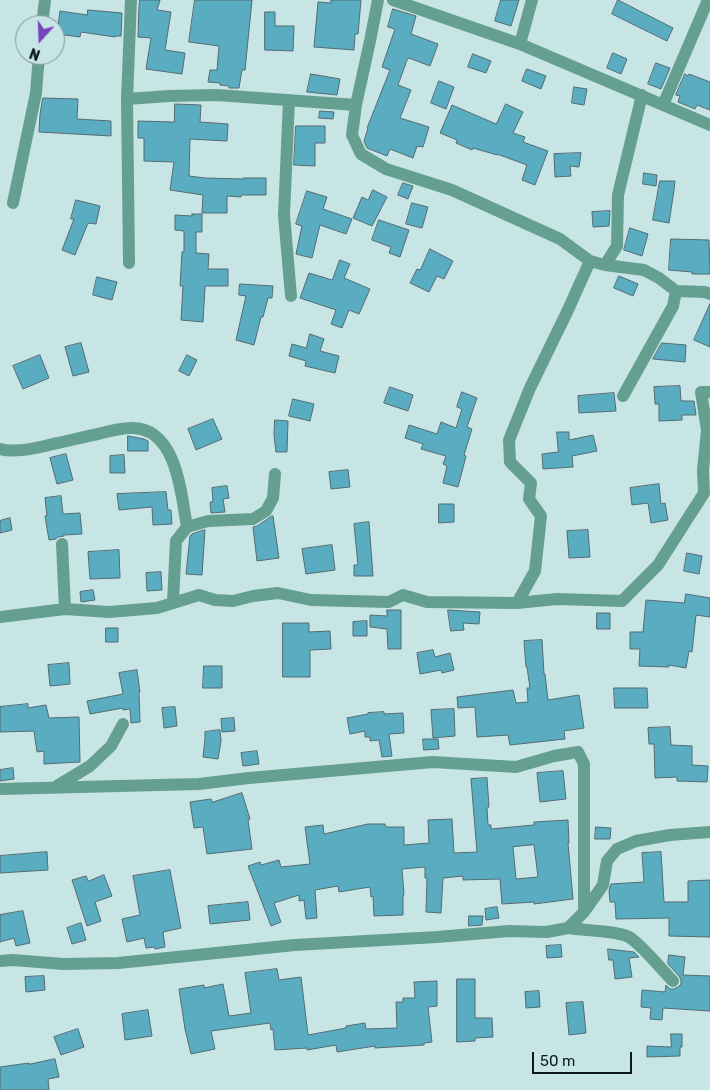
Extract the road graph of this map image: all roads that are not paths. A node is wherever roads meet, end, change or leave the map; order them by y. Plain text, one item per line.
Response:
1 (45, 0) edge
2 (131, 0) edge
3 (378, 0) edge
4 (393, 0) edge
5 (532, 0) edge
6 (708, 0) edge
7 (43, 15) edge
8 (520, 44) junction
9 (38, 65) edge
10 (642, 96) junction
11 (127, 99) junction
12 (289, 100) junction
13 (356, 105) junction
14 (663, 105) junction
15 (710, 125) edge
16 (13, 204) dead end
17 (590, 261) junction
18 (129, 262) dead end
19 (605, 265) junction
20 (676, 291) junction
21 (710, 294) edge
22 (291, 296) dead end
23 (710, 392) edge
24 (624, 396) dead end
25 (708, 430) edge
26 (0, 449) edge
27 (275, 474) dead end
28 (187, 527) junction
29 (62, 544) dead end
30 (173, 602) junction
31 (517, 603) junction
32 (65, 610) junction
33 (0, 617) edge
34 (123, 724) dead end
35 (54, 788) junction
36 (0, 789) edge
37 (710, 832) edge
38 (584, 912) junction
39 (568, 928) junction
40 (0, 961) edge
41 (673, 981) dead end

1 - 7 street
2 - 11 street
3 - 13 street
4 - 8 street
5 - 8 street
6 - 14 street
8 - 10 street
9 - 16 street
10 - 14 street
10 - 19 street
11 - 12 street
11 - 18 street
12 - 13 street
12 - 22 street
13 - 17 street
14 - 15 street
17 - 19 street
17 - 31 street
19 - 20 street
20 - 21 street
20 - 24 street
23 - 25 street
25 - 31 street
26 - 28 street
27 - 28 street
28 - 30 street
29 - 32 street
30 - 31 street
30 - 32 street
32 - 33 street
34 - 35 street
35 - 36 street
35 - 38 street
37 - 38 street
38 - 39 street
39 - 40 street
39 - 41 street

